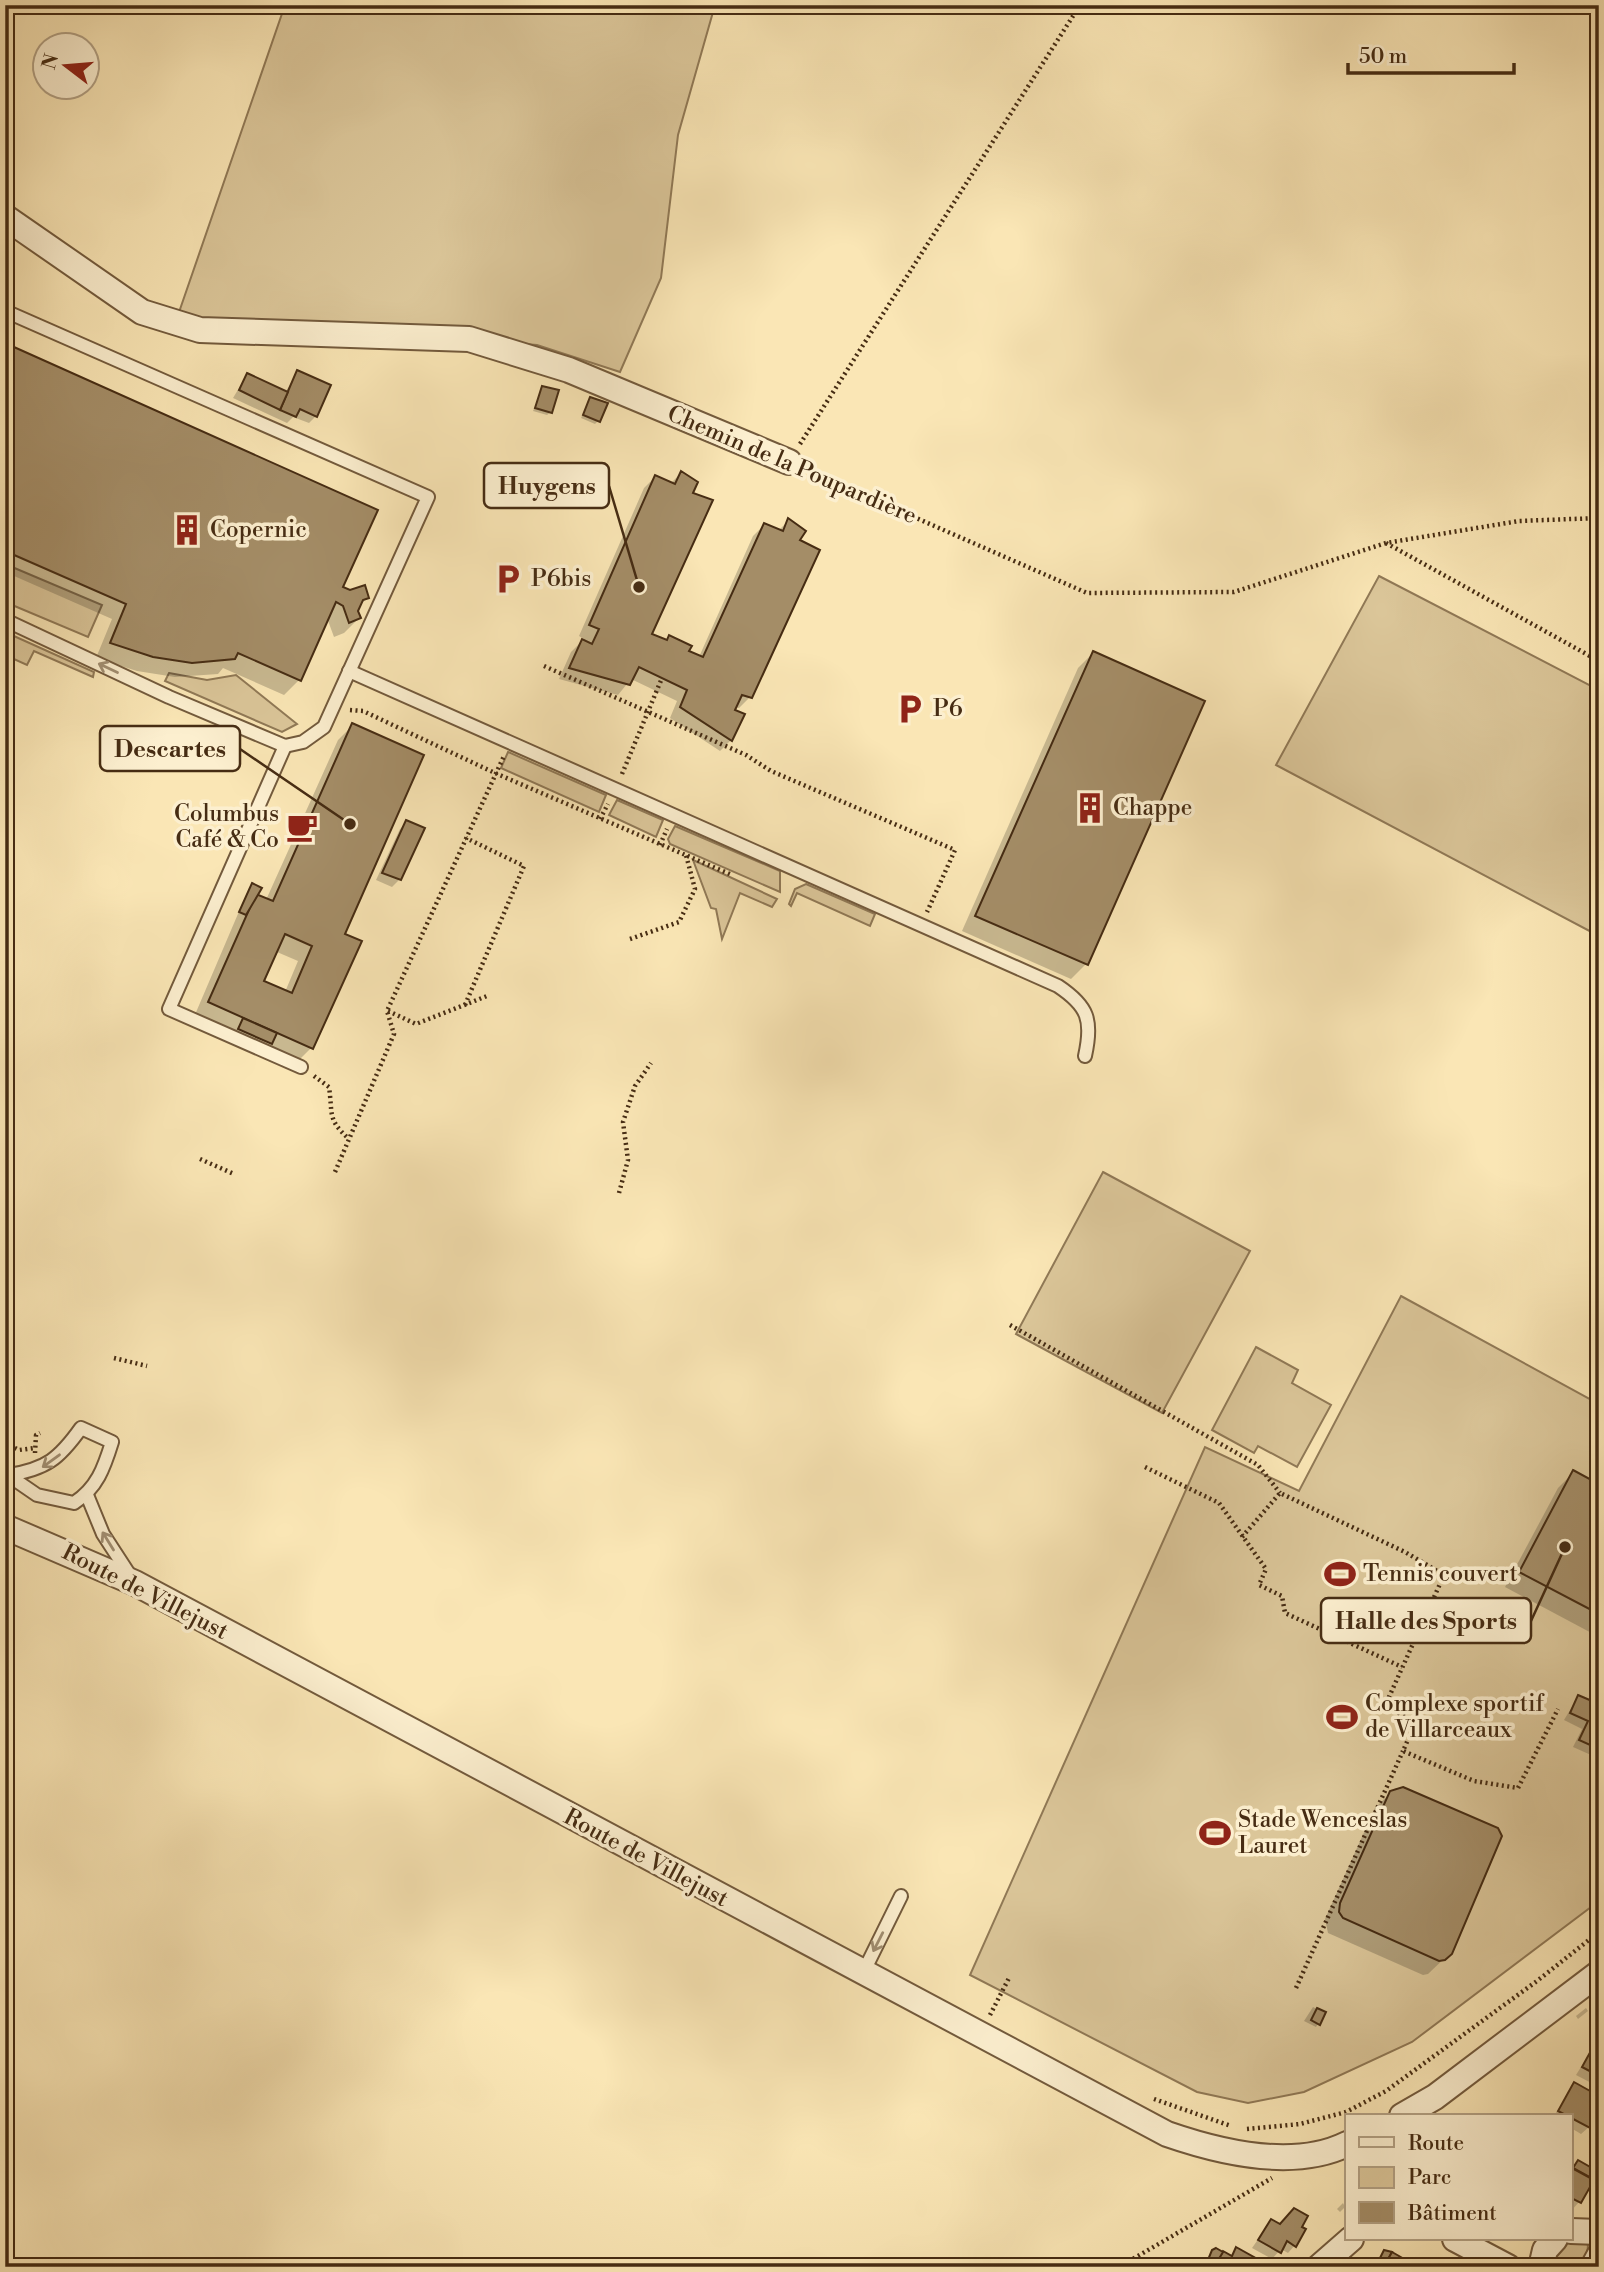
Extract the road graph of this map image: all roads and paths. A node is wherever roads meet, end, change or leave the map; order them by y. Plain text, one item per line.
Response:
1 (1080, 5) edge
2 (5, 217) edge
3 (5, 312) edge
4 (789, 462) junction
5 (1599, 518) edge
6 (1386, 543) junction
7 (5, 620) edge
8 (1599, 661) edge
9 (544, 666) dead end
10 (349, 671) junction
11 (662, 678) dead end
12 (332, 709) junction
13 (650, 712) junction
14 (510, 742) junction
15 (285, 746) junction
16 (495, 773) junction
17 (615, 789) junction
18 (466, 838) junction
19 (686, 854) junction
20 (732, 875) dead end
21 (914, 922) junction
22 (630, 939) dead end
23 (487, 996) dead end
24 (465, 1005) junction
25 (387, 1011) junction
26 (1085, 1056) dead end
27 (651, 1063) dead end
28 (301, 1067) dead end
29 (314, 1075) dead end
30 (349, 1139) junction
31 (200, 1159) dead end
32 (335, 1172) dead end
33 (234, 1174) dead end
34 (619, 1193) dead end
35 (1010, 1325) dead end
36 (114, 1358) dead end
37 (147, 1366) dead end
38 (5, 1443) edge
39 (34, 1448) dead end
40 (1145, 1467) dead end
41 (7, 1474) edge
42 (1280, 1493) junction
43 (88, 1495) junction
44 (5, 1527) edge
45 (1242, 1537) junction
46 (135, 1583) junction
47 (1402, 1667) junction
48 (1558, 1709) dead end
49 (1403, 1751) junction
50 (901, 1896) dead end
51 (1599, 1932) edge
52 (863, 1973) junction
53 (1599, 1973) edge
54 (1009, 1978) dead end
55 (1296, 1988) dead end
56 (979, 2009) dead end
57 (990, 2015) junction
58 (1003, 2021) dead end
59 (1152, 2098) dead end
60 (1405, 2114) edge
61 (1233, 2126) dead end
62 (1245, 2130) dead end
63 (1343, 2152) edge
64 (1294, 2155) junction
65 (1351, 2240) edge
66 (1457, 2240) edge
67 (1554, 2240) edge
68 (1599, 2256) edge
69 (1119, 2267) edge
70 (1319, 2267) edge
71 (1508, 2267) edge
72 (1541, 2267) edge
73 (1593, 2267) edge

1 - 4 path
2 - 4 street, Chemin de la Poupardière
3 - 10 lane
4 - 6 path, Chemin de la Poupardière
5 - 6 path, Chemin de la Poupardière
6 - 8 path
15 -> 7 lane
9 - 13 path
10 - 12 lane
10 - 14 lane
11 - 13 path
12 - 15 lane
12 - 16 path
13 - 17 path
13 - 21 path
14 - 16 path
14 - 17 lane
15 - 28 lane
16 - 18 path
16 - 19 path
17 - 21 lane
18 - 24 path
18 - 25 path
19 - 20 path
19 - 22 path
21 - 26 lane
23 - 24 path
24 - 25 path
25 - 30 path
27 - 34 path
29 - 30 path
30 - 32 path
31 - 33 path
35 - 42 path
36 - 37 path
38 - 39 path
40 - 45 path
41 - 43 lane
43 -> 41 lane
42 - 45 path
42 - 47 path
46 -> 43 lane
44 - 46 street, Route de Villejust
45 - 47 path
46 - 52 street, Route de Villejust
47 - 49 path
48 - 49 path
49 - 55 path
50 -> 52 lane
51 - 62 path
52 - 64 street, Route de Villejust
53 - 60 street
54 - 57 path
56 - 57 path
57 - 58 path
59 - 61 path
63 - 64 street, Route de Villejust
64 - 69 path
65 - 70 street
66 - 71 street
67 - 72 street
68 - 73 street

